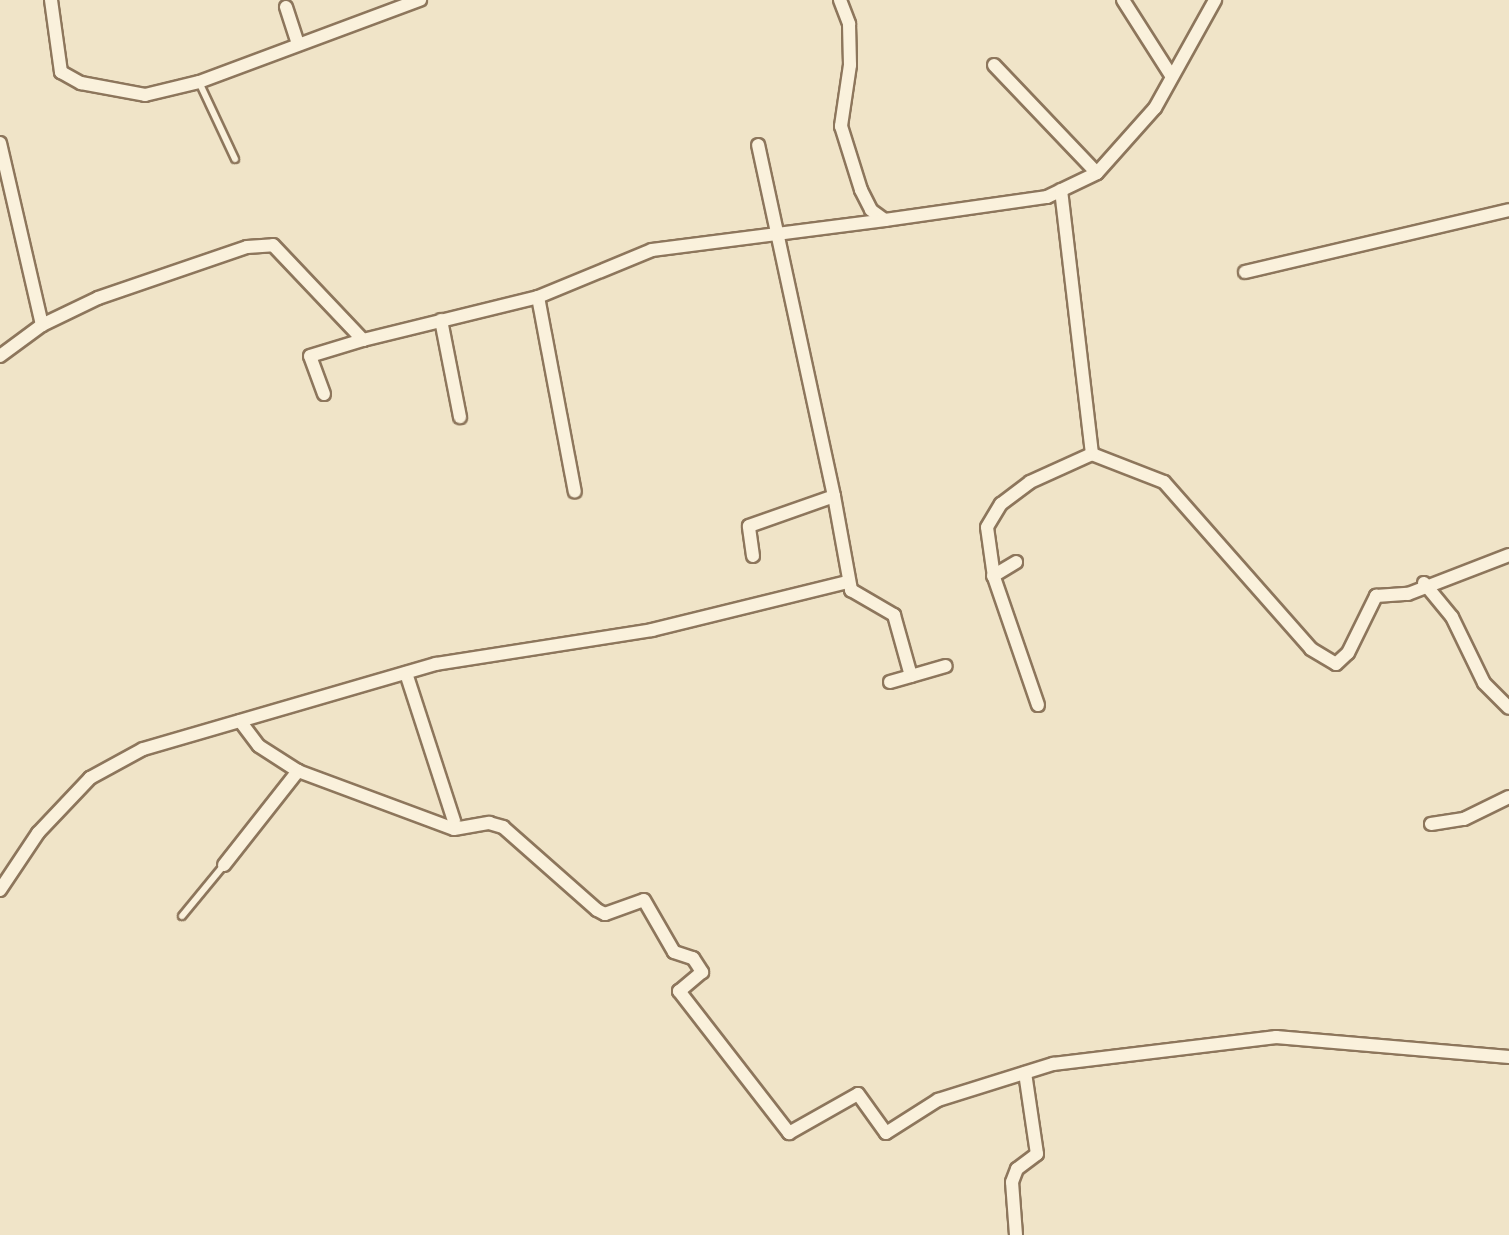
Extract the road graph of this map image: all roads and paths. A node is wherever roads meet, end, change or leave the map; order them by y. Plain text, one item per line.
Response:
1 (51, 0) edge
2 (420, 0) edge
3 (840, 0) edge
4 (1123, 0) edge
5 (1215, 0) edge
6 (286, 7) dead end
7 (298, 43) junction
8 (994, 65) dead end
9 (1172, 77) junction
10 (199, 82) junction
11 (0, 143) edge
12 (758, 145) dead end
13 (235, 159) dead end
14 (1097, 173) junction
15 (1061, 190) junction
16 (1509, 210) edge
17 (885, 220) junction
18 (782, 235) junction
19 (1245, 272) dead end
20 (538, 297) junction
21 (441, 320) junction
22 (42, 325) junction
23 (363, 340) junction
24 (0, 356) edge
25 (324, 394) dead end
26 (460, 417) dead end
27 (1092, 454) junction
28 (575, 492) dead end
29 (834, 496) junction
30 (1509, 555) edge
31 (753, 556) dead end
32 (1016, 562) dead end
33 (993, 576) junction
34 (848, 582) junction
35 (1424, 583) junction
36 (946, 666) dead end
37 (406, 673) junction
38 (911, 676) junction
39 (890, 682) dead end
40 (1038, 705) dead end
41 (1509, 708) edge
42 (240, 721) junction
43 (298, 771) junction
44 (1509, 797) edge
45 (454, 821) dead end
46 (1431, 824) dead end
47 (224, 865) joint
48 (0, 890) edge
49 (182, 916) dead end
50 (1509, 1057) edge
51 (1025, 1073) junction
52 (1016, 1235) edge

1 - 10 street
2 - 7 street
3 - 17 street
4 - 9 street
5 - 9 street
6 - 7 street
7 - 10 street
8 - 14 street
9 - 14 street
10 - 13 lane
11 - 22 street
12 - 18 street
14 - 15 street
15 - 17 street
15 - 27 street
16 - 19 street
17 - 18 street
18 - 20 street
18 - 29 street
20 - 21 street
20 - 28 street
21 - 23 street
21 - 26 street
22 - 23 street
22 - 24 street
23 - 25 street
27 - 33 street
27 - 35 street
29 - 31 street
29 - 34 street
30 - 35 street
32 - 33 street
33 - 40 street
34 - 37 street
34 - 38 street
35 - 41 street
36 - 38 street
37 - 42 street
37 - 45 street
38 - 39 street
42 - 43 street
42 - 48 street
43 - 47 street
43 - 51 street
44 - 46 street
47 - 49 lane
50 - 51 street
51 - 52 street

